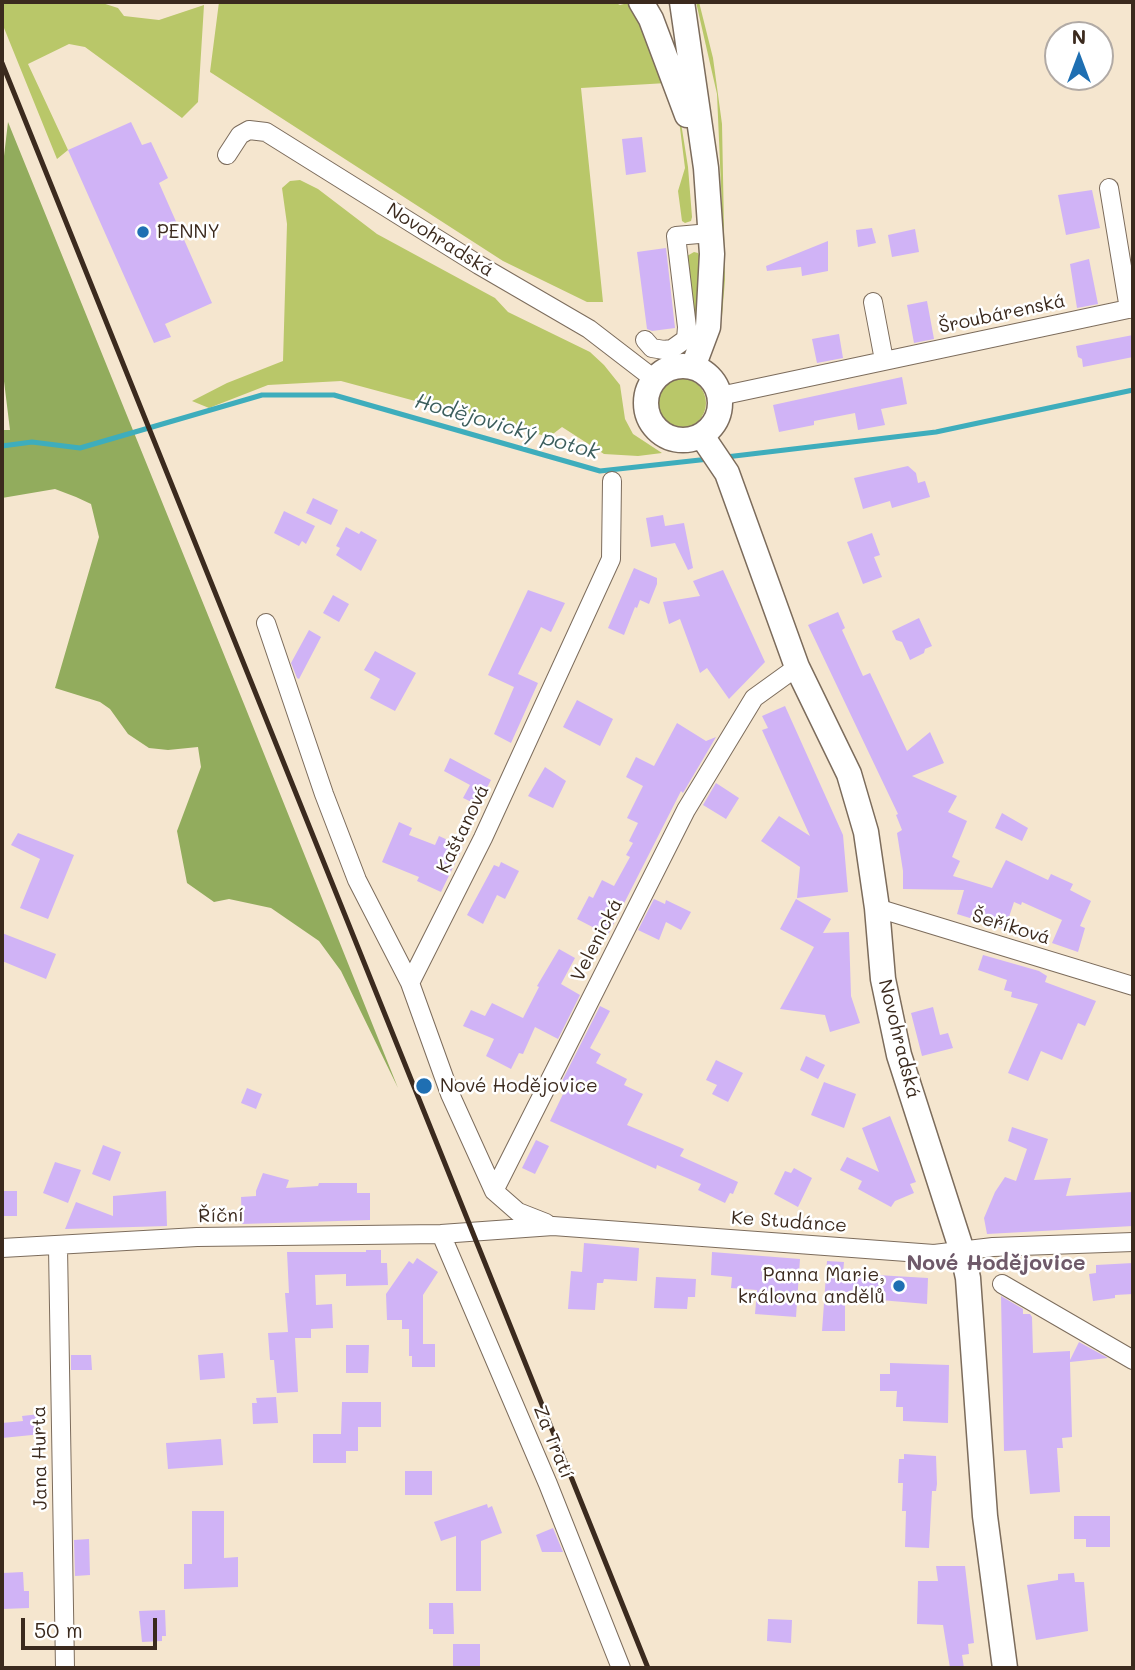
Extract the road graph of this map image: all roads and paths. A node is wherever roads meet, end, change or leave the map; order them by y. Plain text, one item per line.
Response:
1 (641, 2) edge
2 (663, 2) edge
3 (682, 2) edge
4 (690, 63) junction
5 (227, 155) dead end
6 (706, 168) junction
7 (1109, 188) dead end
8 (710, 233) junction
9 (873, 302) dead end
10 (1131, 308) edge
11 (698, 327) junction
12 (645, 340) dead end
13 (884, 359) junction
14 (694, 368) junction
15 (654, 379) junction
16 (720, 396) junction
17 (708, 443) junction
18 (612, 481) dead end
19 (266, 622) dead end
20 (797, 667) junction
21 (877, 908) junction
22 (410, 982) junction
23 (1133, 986) edge
24 (494, 1191) junction
25 (553, 1226) junction
26 (441, 1234) junction
27 (1133, 1242) edge
28 (58, 1247) junction
29 (2, 1248) edge
30 (962, 1251) junction
31 (1002, 1284) dead end
32 (1133, 1360) edge
33 (65, 1668) edge
34 (621, 1668) edge
35 (1005, 1668) edge

1 - 6 main road
2 - 4 main road
3 - 4 main road
4 - 6 main road
5 - 15 street, Novohradská
6 - 8 main road
7 - 10 street, Šroubárenská
8 - 11 main road
8 - 11 street
9 - 13 street
10 - 13 street, Šroubárenská
11 - 12 street
11 - 14 main road
13 - 16 street, Šroubárenská
14 - 15 main road
14 - 16 main road
15 - 17 main road
16 - 17 main road
17 - 20 main road, Novohradská
18 - 22 street, Kaštanová
19 - 22 street
20 - 21 main road, Novohradská
20 - 24 street, Velenická
21 - 23 street, Šeříková
21 - 30 main road, Novohradská
22 - 24 street
24 - 25 street
25 - 26 street, Ke Studánce
25 - 30 street, Ke Studánce
26 - 28 street, Říční
26 - 34 street, Za Tratí
27 - 30 street, Ke Studánce
28 - 29 street, Říční
28 - 33 street, Jana Hurta
30 - 35 main road, Novohradská
31 - 32 street

